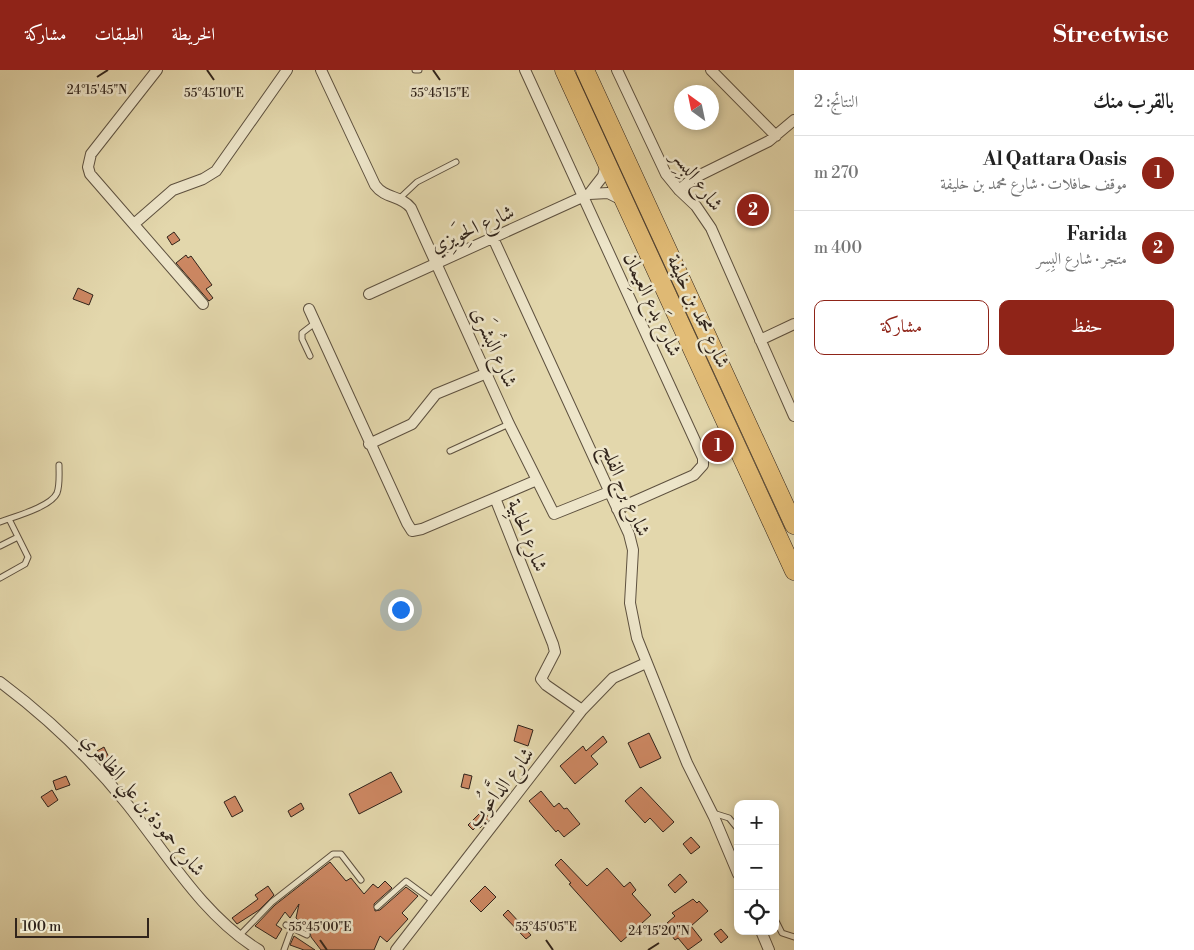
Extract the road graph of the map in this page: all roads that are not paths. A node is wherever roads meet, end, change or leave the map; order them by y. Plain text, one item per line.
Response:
1 (157, 70) edge
2 (287, 70) edge
3 (321, 70) edge
4 (415, 70) edge
5 (420, 70) edge
6 (526, 70) edge
7 (564, 70) edge
8 (585, 70) edge
9 (617, 70) edge
10 (711, 70) edge
11 (794, 120) edge
12 (776, 136) junction
13 (606, 161) junction
14 (456, 162) dead end
15 (678, 190) junction
16 (587, 195) junction
17 (400, 198) junction
18 (625, 203) junction
19 (134, 224) junction
20 (493, 238) junction
21 (438, 262) junction
22 (368, 294) dead end
23 (203, 304) dead end
24 (309, 309) dead end
25 (316, 323) junction
26 (794, 324) edge
27 (760, 340) junction
28 (310, 356) dead end
29 (487, 373) junction
30 (794, 416) edge
31 (509, 424) junction
32 (369, 444) junction
33 (450, 451) dead end
34 (59, 465) dead end
35 (537, 480) junction
36 (610, 492) junction
37 (495, 498) junction
38 (617, 509) junction
39 (9, 519) junction
40 (0, 522) edge
41 (794, 525) edge
42 (18, 537) junction
43 (0, 546) edge
44 (794, 571) edge
45 (0, 578) edge
46 (646, 663) junction
47 (0, 682) edge
48 (582, 710) junction
49 (712, 813) junction
50 (734, 824) edge
51 (734, 865) edge
52 (361, 880) dead end
53 (433, 901) junction
54 (377, 908) dead end
55 (286, 925) dead end
56 (779, 927) edge
57 (292, 928) junction
58 (307, 935) dead end
59 (763, 935) edge
60 (239, 936) junction
61 (794, 937) edge
62 (260, 950) edge
63 (284, 950) edge
64 (396, 950) edge
65 (769, 950) edge

1 - 19 street
2 - 19 street
3 - 17 street
4 - 5 lane
6 - 16 street, شارع بَدع العِيمان
7 - 13 highway, شارع محمد بن خليفة
8 - 41 highway, شارع محمد بن خليفة
9 - 15 street, شارع البِسِر
10 - 12 street
11 - 12 street
12 - 15 street
13 - 16 street, شارع الحِوَيزِي
13 - 18 highway, شارع محمد بن خليفة
14 - 17 lane
15 - 27 street, شارع البِسِر
16 - 18 street, شارع الحِوَيزِي
16 - 20 street, شارع الحِوَيزِي
16 - 38 street, شارع بَدع العِيمان
17 - 21 street, شارع البُشرَى
18 - 44 highway, شارع محمد بن خليفة
19 - 23 street
20 - 21 street, شارع الحِوَيزِي
20 - 36 street, شارع برج الفلج
21 - 22 street, شارع الحِوَيزِي
21 - 29 street, شارع البُشرَى
24 - 25 street, شارع الحابِية
25 - 28 lane
25 - 32 street, شارع الحابِية
26 - 27 street
27 - 30 street, شارع البِسِر
29 - 31 street, شارع البُشرَى
29 - 32 street
31 - 33 lane
31 - 35 street, شارع البُشرَى
32 - 37 street, شارع الحابِية
34 - 39 lane
35 - 36 street, شارع البُشرَى
35 - 37 street
36 - 38 street, شارع برج الفلج
37 - 48 street, شارع الحابِية
38 - 46 street, شارع برج الفلج
39 - 40 lane
39 - 42 lane
42 - 43 lane
42 - 45 lane
46 - 48 street, شارع الدَّاعُوب
46 - 49 street, شارع برج الفلج
47 - 60 street, شارع حمودة بن علي الظاهري
48 - 53 street, شارع الدَّاعُوب
49 - 50 lane
49 - 51 street, شارع برج الفلج
52 - 60 lane
53 - 54 lane
53 - 64 street, شارع الدَّاعُوب
55 - 57 lane
56 - 61 lane
57 - 58 lane
57 - 63 lane
59 - 65 street
60 - 62 street, شارع حمودة بن علي الظاهري

